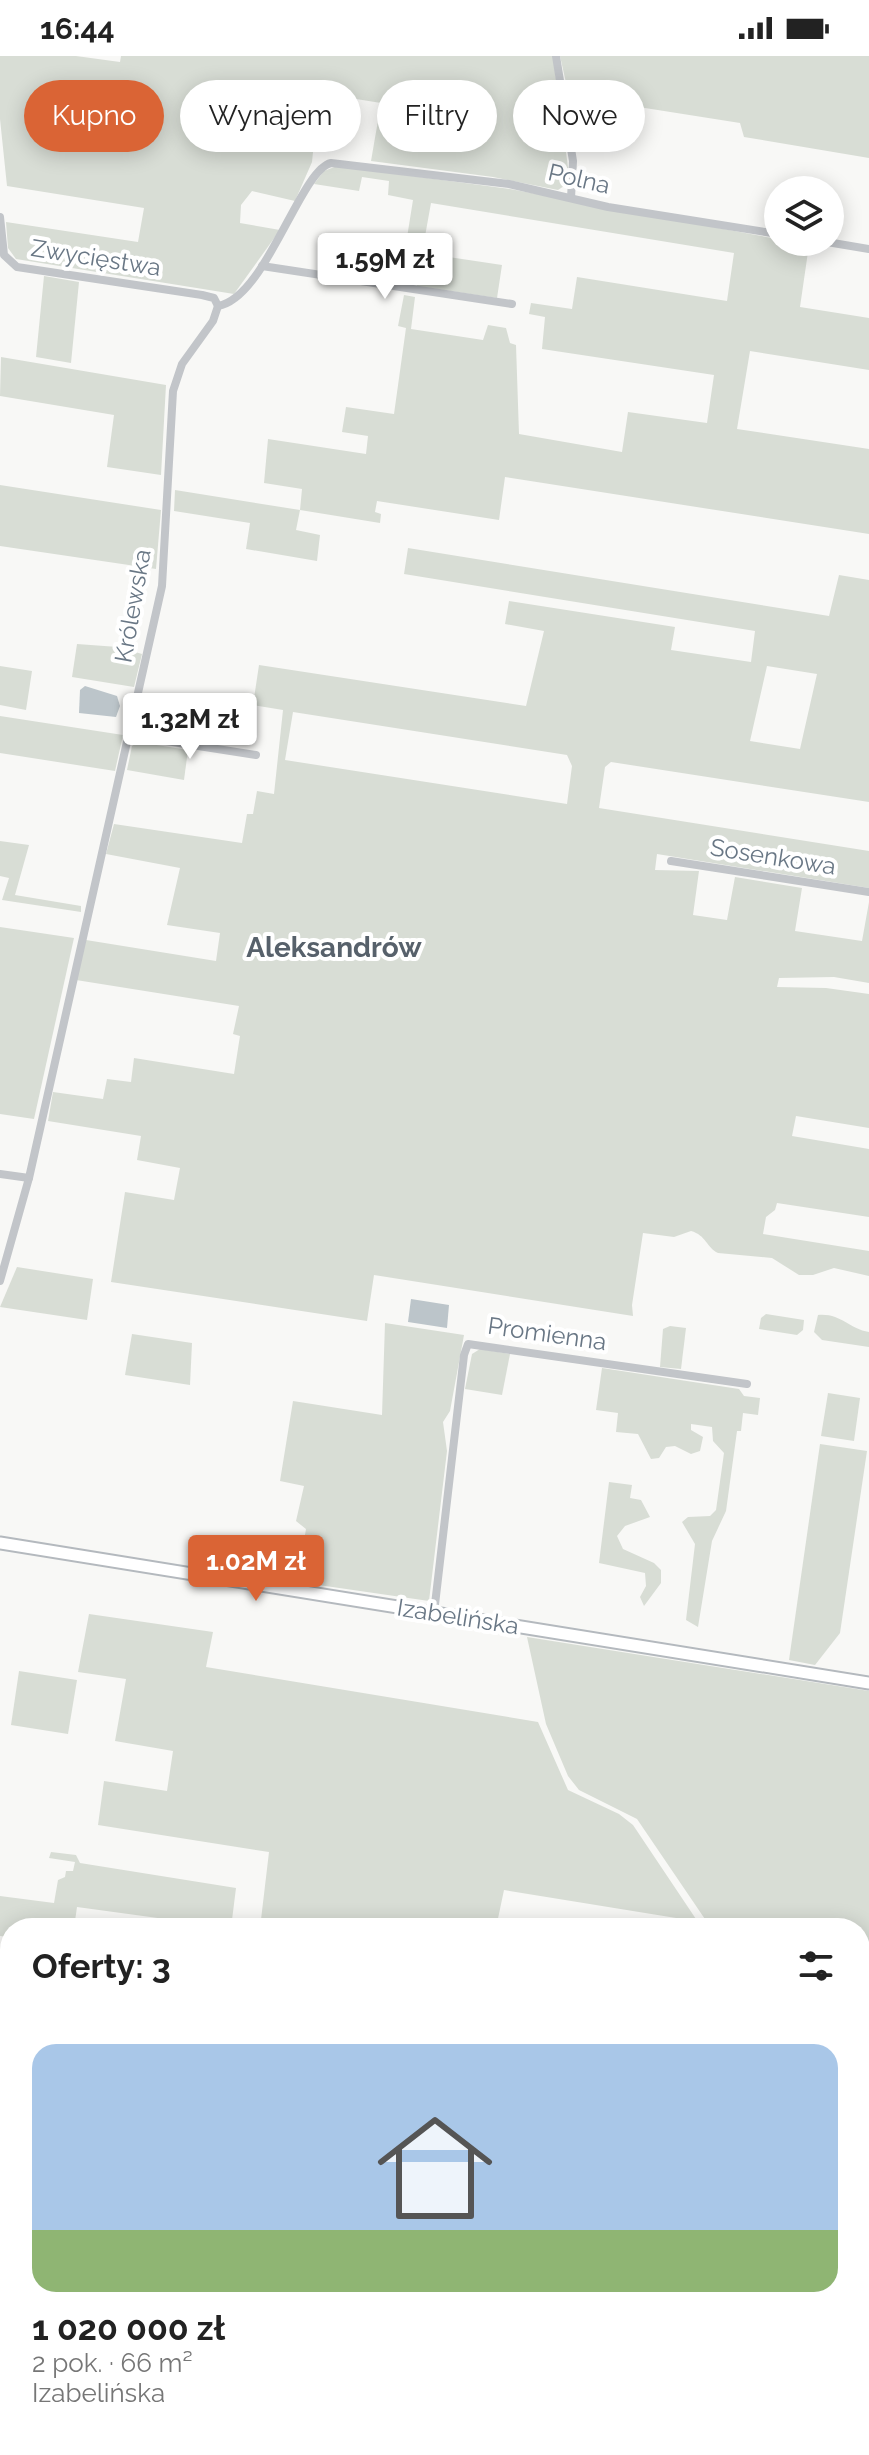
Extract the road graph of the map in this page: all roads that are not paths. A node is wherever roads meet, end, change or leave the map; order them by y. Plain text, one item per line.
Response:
1 (556, 56) edge
2 (371, 165) joint
3 (571, 198) junction
4 (0, 217) edge
5 (764, 232) edge
6 (844, 245) edge
7 (869, 249) edge
8 (262, 266) junction
9 (512, 304) dead end
10 (218, 306) junction
11 (128, 735) junction
12 (256, 755) dead end
13 (671, 861) dead end
14 (869, 892) edge
15 (0, 1174) edge
16 (29, 1178) junction
17 (0, 1281) edge
18 (747, 1384) dead end
19 (0, 1543) edge
20 (434, 1613) junction
21 (869, 1683) edge

1 - 3 street
2 - 3 street, Polna
2 - 8 street, Królewska
3 - 5 street, Polna
4 - 10 street, Zwycięstwa
6 - 7 street
8 - 9 street
8 - 10 street, Królewska
10 - 11 street, Królewska
11 - 12 street
11 - 16 street, Królewska
13 - 14 street, Sosenkowa
15 - 16 street
16 - 17 street, Królewska
18 - 20 street, Promienna
19 - 20 street, Izabelińska
20 - 21 street, Izabelińska

